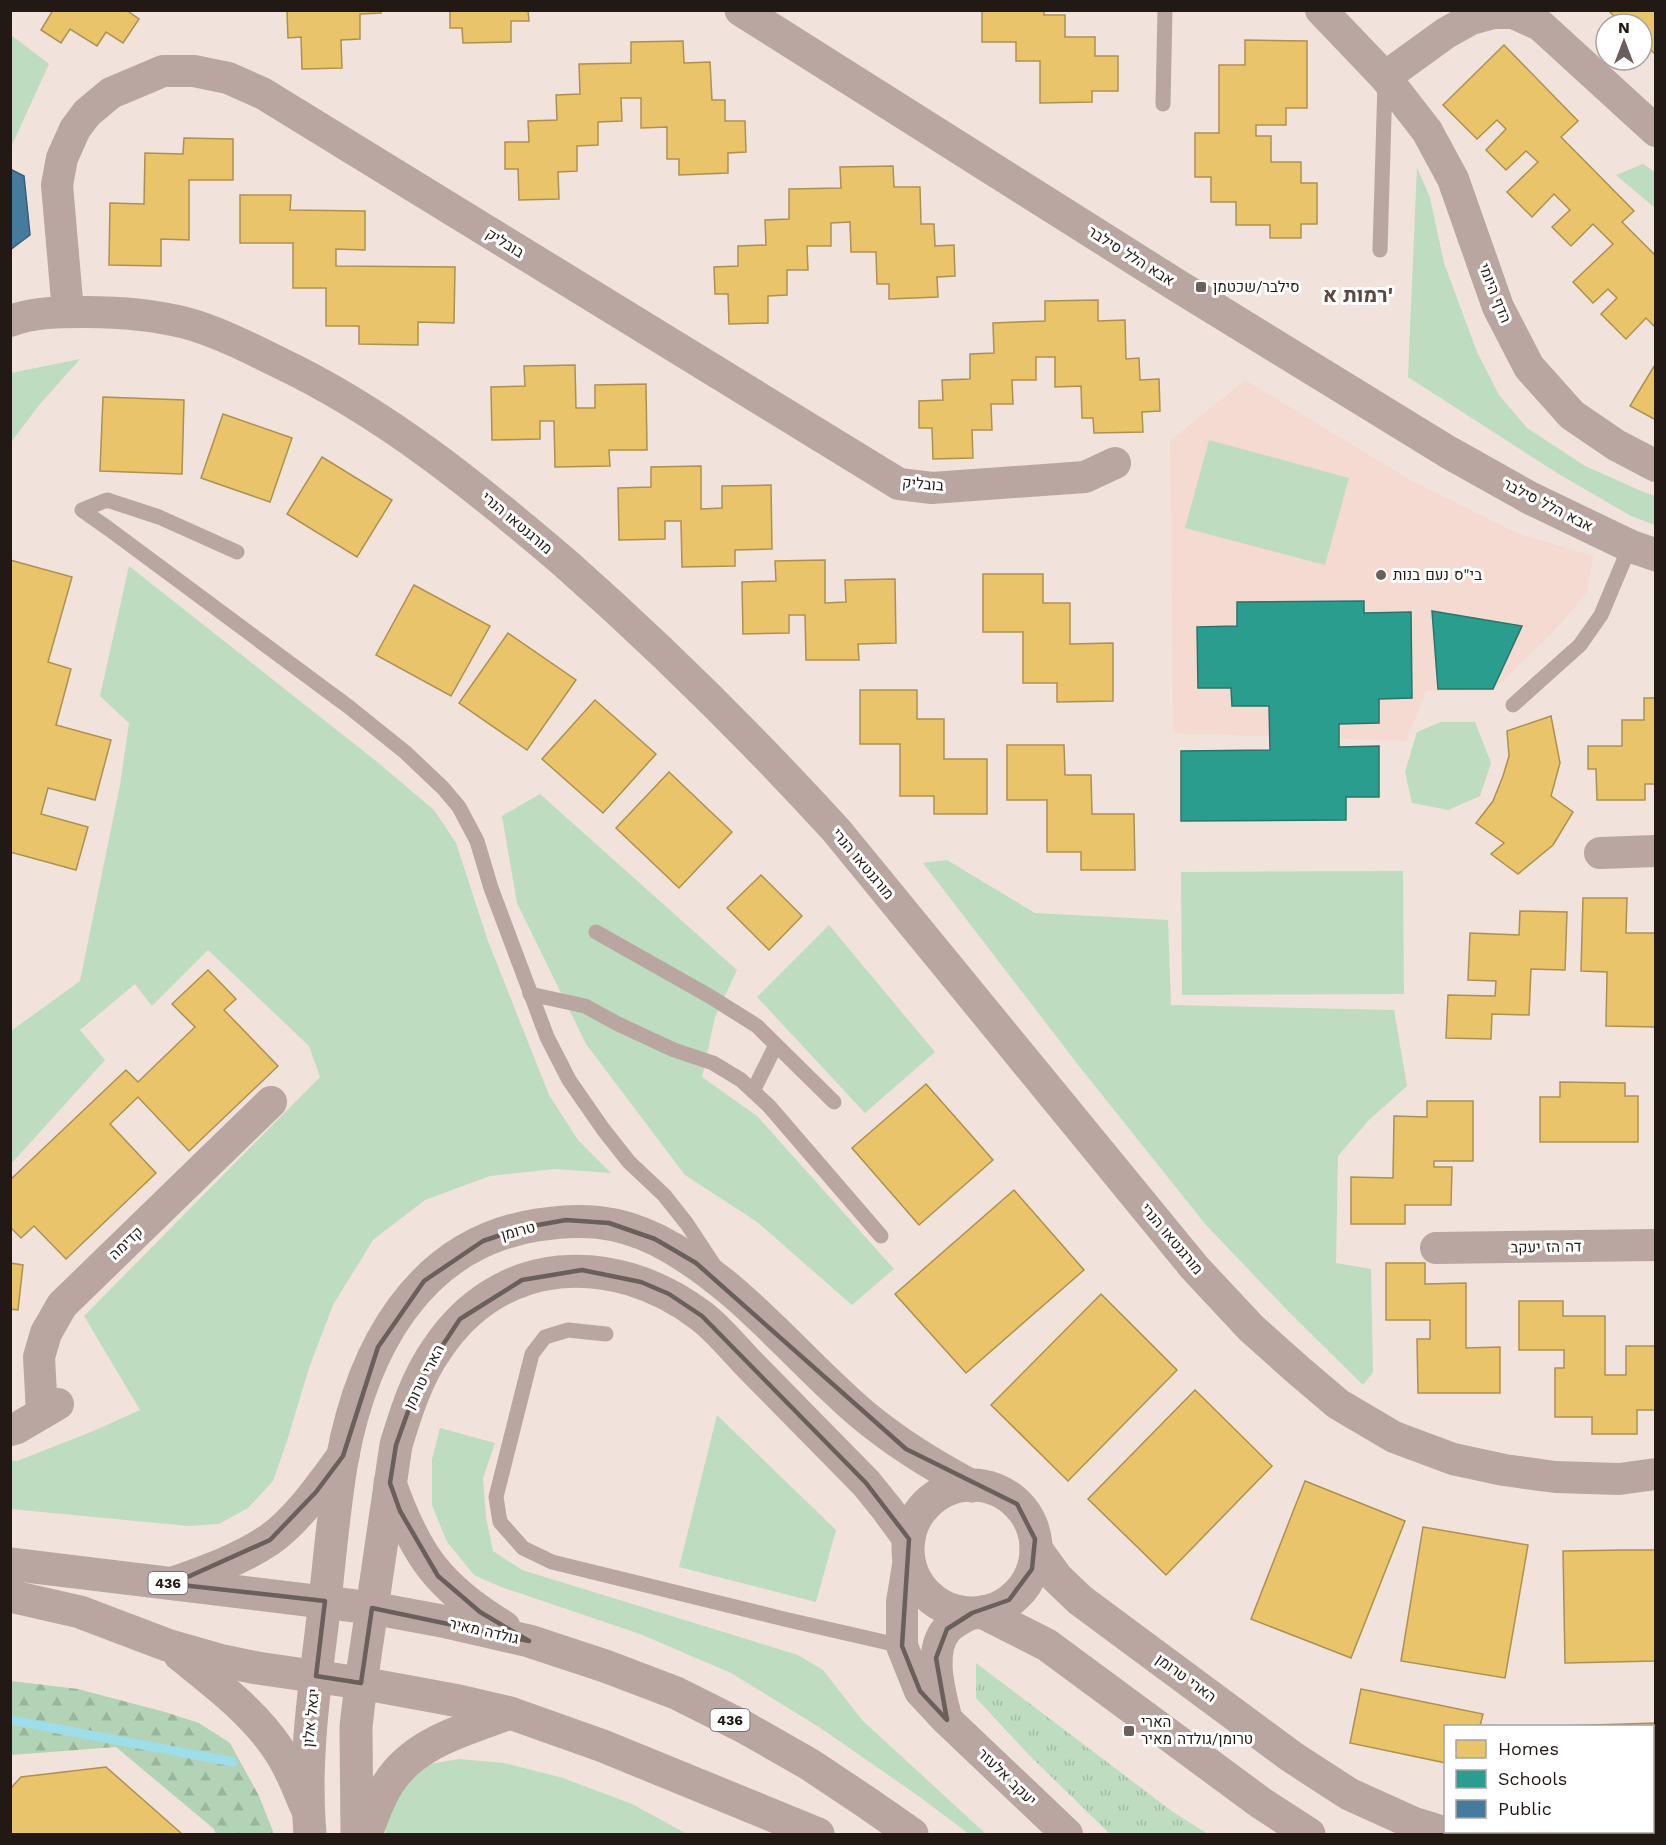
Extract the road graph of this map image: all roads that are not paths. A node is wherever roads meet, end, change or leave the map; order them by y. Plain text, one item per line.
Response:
1 (741, 10) edge
2 (1165, 10) edge
3 (1321, 10) edge
4 (1385, 77) junction
5 (1163, 104) dead end
6 (1656, 131) edge
7 (1380, 250) dead end
8 (68, 312) junction
9 (10, 321) edge
10 (1115, 463) dead end
11 (1656, 466) edge
12 (1643, 550) edge
13 (237, 552) dead end
14 (1513, 705) dead end
15 (1656, 851) edge
16 (1600, 853) dead end
17 (596, 933) dead end
18 (530, 994) junction
19 (777, 1045) junction
20 (753, 1091) junction
21 (271, 1102) dead end
22 (834, 1102) dead end
23 (881, 1236) dead end
24 (1656, 1245) edge
25 (1436, 1248) dead end
26 (731, 1292) junction
27 (606, 1334) dead end
28 (10, 1430) edge
29 (343, 1456) junction
30 (1656, 1474) edge
31 (390, 1483) junction
32 (972, 1486) junction
33 (909, 1549) junction
34 (1036, 1549) junction
35 (10, 1564) edge
36 (171, 1584) junction
37 (10, 1596) edge
38 (325, 1601) junction
39 (372, 1608) junction
40 (977, 1612) junction
41 (529, 1641) junction
42 (167, 1645) junction
43 (902, 1646) junction
44 (316, 1676) junction
45 (361, 1683) junction
46 (510, 1713) junction
47 (947, 1720) junction
48 (309, 1823) edge
49 (1444, 1833) edge
50 (357, 1834) edge
51 (366, 1834) edge
52 (818, 1834) edge
53 (912, 1834) edge
54 (1067, 1834) edge
55 (1309, 1834) edge

1 - 12 street, אבא הלל סילבר
2 - 5 lane
3 - 4 street, הדף היומי
4 - 6 street
4 - 7 lane
4 - 11 street, הדף היומי
8 - 9 street, מורגנטאו הנרי
8 - 10 street, בובליק
8 - 30 street, מורגנטאו הנרי
12 - 14 lane
13 - 18 lane
15 - 16 street
17 - 19 lane
18 - 20 lane
18 - 26 lane
19 - 20 lane
19 - 22 lane
20 - 23 lane
21 - 28 street, קדימה
24 - 25 street, דה הז יעקב
26 - 29 street, טרומן
26 - 32 street, טרומן
27 - 43 lane
29 - 36 main road
29 - 38 street
31 - 33 street, הארי טרומן
31 - 39 street, הארי טרומן
31 - 41 main road
32 - 33 street
32 - 34 street
33 - 40 street
33 - 43 street, יעקב אלעזר
34 - 40 street
34 - 49 street, הארי טרומן
35 - 36 main road, גולדה מאיר / 436
36 - 38 main road, גולדה מאיר / 436
37 - 42 main road
38 - 39 main road, גולדה מאיר / 436
38 - 44 street, יגאל אלון
39 - 41 main road, גולדה מאיר / 436
39 - 45 street, הארי טרומן
40 - 47 street
40 - 55 street
41 - 53 main road, גולדה מאיר / 436
42 - 44 main road
42 - 48 main road
43 - 47 street, יעקב אלעזר
44 - 45 main road
44 - 48 street, יגאל אלון
45 - 46 main road
45 - 50 street
46 - 51 main road
46 - 52 main road
47 - 54 street, יעקב אלעזר

